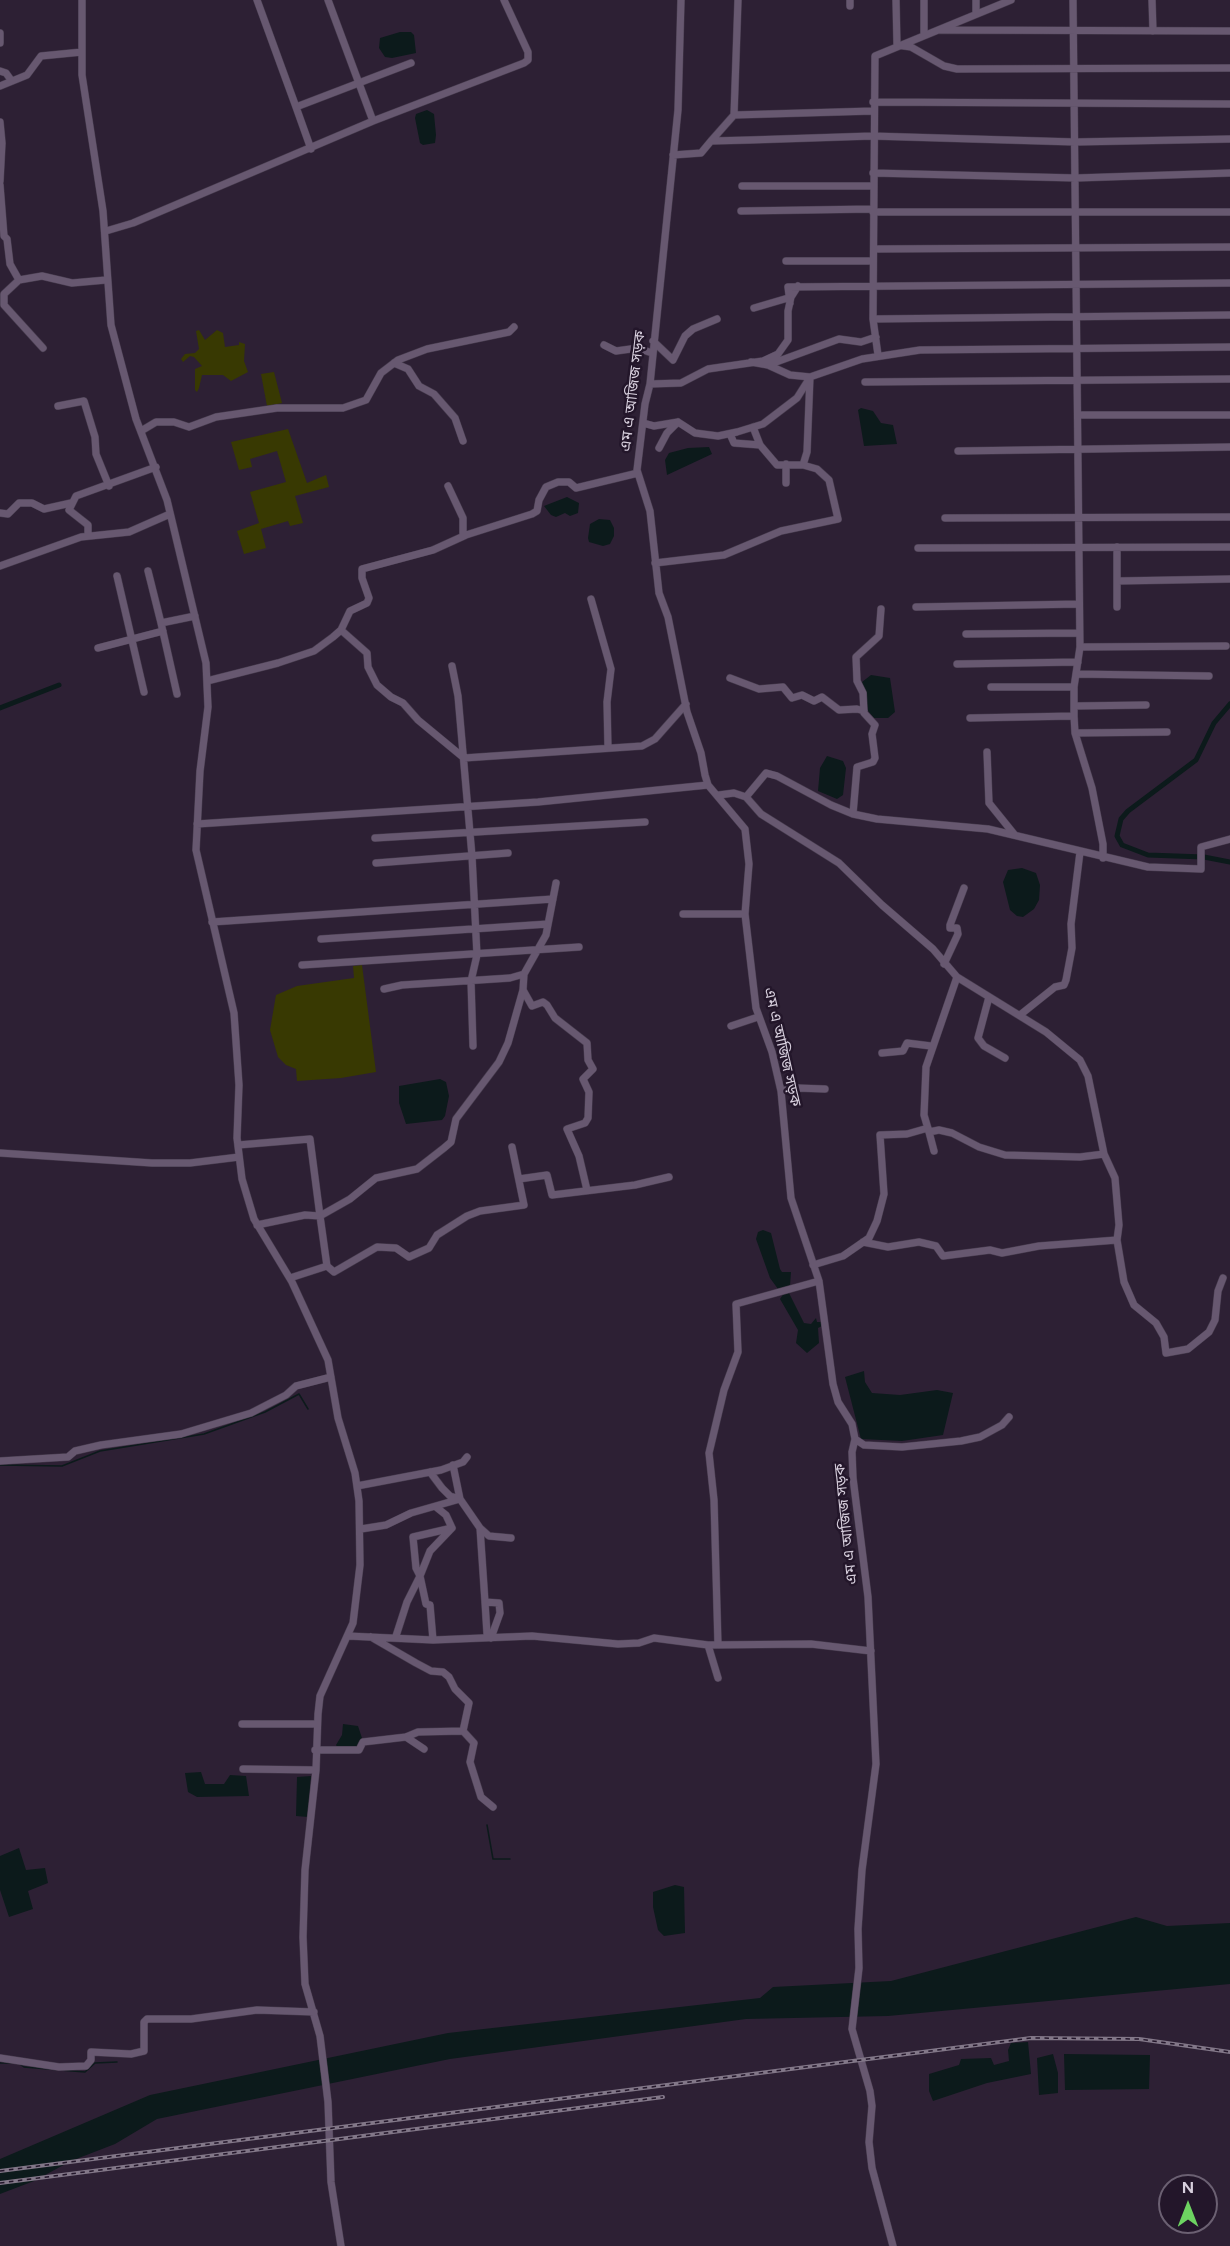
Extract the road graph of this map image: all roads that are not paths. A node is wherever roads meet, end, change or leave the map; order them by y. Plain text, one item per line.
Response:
1 (82, 0) edge
2 (257, 0) edge
3 (328, 0) edge
4 (504, 0) edge
5 (681, 0) edge
6 (738, 0) edge
7 (896, 0) edge
8 (924, 0) edge
9 (976, 0) edge
10 (1011, 0) edge
11 (1073, 0) edge
12 (1152, 0) edge
13 (976, 14) junction
14 (935, 30) junction
15 (1072, 31) junction
16 (1153, 31) junction
17 (1230, 31) edge
18 (0, 33) edge
19 (924, 35) junction
20 (0, 43) edge
21 (897, 45) junction
22 (82, 52) junction
23 (411, 63) dead end
24 (1230, 68) edge
25 (1073, 70) junction
26 (0, 72) edge
27 (11, 80) junction
28 (359, 81) junction
29 (0, 86) edge
30 (873, 102) junction
31 (1075, 104) junction
32 (1230, 104) edge
33 (296, 106) junction
34 (873, 111) junction
35 (734, 115) junction
36 (373, 121) junction
37 (0, 122) edge
38 (872, 136) junction
39 (1230, 139) edge
40 (711, 141) junction
41 (1075, 142) junction
42 (311, 148) junction
43 (673, 155) junction
44 (873, 173) junction
45 (1230, 173) edge
46 (1076, 178) junction
47 (0, 183) edge
48 (742, 186) dead end
49 (873, 186) junction
50 (873, 211) junction
51 (741, 212) dead end
52 (1230, 212) edge
53 (1076, 213) junction
54 (105, 231) junction
55 (1077, 248) junction
56 (1230, 248) edge
57 (874, 249) junction
58 (786, 261) dead end
59 (873, 261) junction
60 (19, 280) junction
61 (106, 280) junction
62 (1230, 283) edge
63 (1077, 285) junction
64 (872, 286) junction
65 (2, 295) edge
66 (789, 300) junction
67 (754, 308) dead end
68 (1230, 315) edge
69 (1078, 317) junction
70 (717, 319) dead end
71 (873, 319) junction
72 (514, 327) dead end
73 (876, 337) junction
74 (653, 341) junction
75 (604, 345) dead end
76 (1230, 347) edge
77 (43, 348) dead end
78 (1078, 349) junction
79 (649, 352) dead end
80 (878, 356) junction
81 (751, 362) junction
82 (394, 363) junction
83 (768, 365) junction
84 (810, 377) junction
85 (1230, 379) edge
86 (865, 382) dead end
87 (1079, 382) junction
88 (650, 384) junction
89 (58, 406) dead end
90 (1079, 415) junction
91 (1230, 415) edge
92 (678, 422) junction
93 (643, 423) junction
94 (753, 427) junction
95 (141, 431) junction
96 (730, 434) junction
97 (463, 441) dead end
98 (760, 445) junction
99 (1230, 447) edge
100 (659, 448) dead end
101 (1079, 449) junction
102 (958, 452) dead end
103 (786, 465) junction
104 (803, 465) junction
105 (156, 467) junction
106 (638, 472) junction
107 (786, 483) dead end
108 (109, 486) junction
109 (448, 486) dead end
110 (71, 504) junction
111 (0, 513) edge
112 (170, 514) junction
113 (1230, 517) edge
114 (945, 518) dead end
115 (1079, 518) junction
116 (88, 536) junction
117 (463, 536) junction
118 (1117, 547) junction
119 (1230, 547) edge
120 (918, 548) dead end
121 (1079, 548) junction
122 (655, 563) junction
123 (0, 566) edge
124 (148, 571) dead end
125 (117, 576) dead end
126 (1230, 579) edge
127 (1117, 580) junction
128 (591, 599) dead end
129 (1079, 604) junction
130 (916, 607) dead end
131 (1117, 607) dead end
132 (880, 609) dead end
133 (195, 616) junction
134 (161, 623) junction
135 (341, 630) junction
136 (163, 631) junction
137 (1079, 633) junction
138 (966, 634) dead end
139 (132, 639) junction
140 (1226, 646) dead end
141 (1080, 647) junction
142 (98, 648) dead end
143 (1078, 662) junction
144 (957, 664) dead end
145 (452, 666) dead end
146 (1076, 674) junction
147 (1209, 676) dead end
148 (730, 678) dead end
149 (207, 681) junction
150 (991, 687) dead end
151 (1074, 687) junction
152 (144, 692) dead end
153 (177, 694) dead end
154 (686, 705) junction
155 (1146, 705) dead end
156 (1074, 706) junction
157 (864, 711) junction
158 (1074, 716) junction
159 (970, 718) dead end
160 (1167, 732) dead end
161 (1075, 733) junction
162 (609, 748) junction
163 (987, 753) dead end
164 (464, 758) junction
165 (708, 785) junction
166 (719, 795) junction
167 (746, 797) junction
168 (467, 807) junction
169 (853, 814) junction
170 (645, 822) dead end
171 (197, 824) junction
172 (469, 831) junction
173 (1014, 834) junction
174 (375, 838) dead end
175 (1230, 839) edge
176 (1080, 852) junction
177 (508, 853) dead end
178 (472, 856) junction
179 (1103, 858) junction
180 (376, 862) dead end
181 (556, 883) dead end
182 (964, 888) dead end
183 (553, 899) junction
184 (473, 905) junction
185 (683, 914) dead end
186 (746, 914) junction
187 (212, 922) junction
188 (548, 924) junction
189 (476, 929) junction
190 (321, 939) dead end
191 (579, 947) dead end
192 (539, 950) junction
193 (477, 955) junction
194 (944, 964) junction
195 (302, 965) dead end
196 (524, 974) junction
197 (957, 977) junction
198 (471, 981) junction
199 (384, 989) dead end
200 (523, 990) junction
201 (989, 997) junction
202 (1020, 1015) junction
203 (759, 1017) junction
204 (731, 1026) dead end
205 (473, 1046) dead end
206 (931, 1046) junction
207 (882, 1053) dead end
208 (1005, 1058) dead end
209 (825, 1089) dead end
210 (781, 1091) junction
211 (929, 1130) junction
212 (238, 1145) junction
213 (512, 1147) dead end
214 (934, 1151) dead end
215 (0, 1154) edge
216 (1104, 1154) junction
217 (239, 1157) junction
218 (669, 1177) dead end
219 (519, 1179) junction
220 (587, 1190) junction
221 (320, 1216) junction
222 (257, 1225) junction
223 (1117, 1240) junction
224 (863, 1242) junction
225 (813, 1265) junction
226 (327, 1266) junction
227 (290, 1278) junction
228 (1223, 1278) dead end
229 (819, 1281) junction
230 (331, 1377) junction
231 (1009, 1417) dead end
232 (855, 1439) junction
233 (467, 1457) dead end
234 (0, 1461) edge
235 (453, 1465) junction
236 (430, 1472) junction
237 (357, 1486) junction
238 (460, 1499) junction
239 (436, 1507) junction
240 (452, 1528) junction
241 (480, 1528) junction
242 (361, 1529) junction
243 (512, 1538) dead end
244 (420, 1576) junction
245 (485, 1602) junction
246 (348, 1636) junction
247 (370, 1636) junction
248 (396, 1636) junction
249 (491, 1638) junction
250 (433, 1640) junction
251 (708, 1645) junction
252 (718, 1645) junction
253 (871, 1651) junction
254 (718, 1678) dead end
255 (242, 1724) dead end
256 (316, 1724) junction
257 (463, 1731) junction
258 (406, 1737) junction
259 (424, 1749) dead end
260 (315, 1750) junction
261 (243, 1769) dead end
262 (316, 1770) junction
263 (493, 1807) dead end
264 (314, 2012) junction
265 (0, 2058) edge
266 (341, 2246) edge
267 (893, 2246) edge

1 - 22 street
2 - 33 street
3 - 28 street
4 - 36 street
5 - 43 street, এম এ আজিজ সড়ক
6 - 35 street
7 - 21 street
8 - 19 street
9 - 13 street
10 - 13 street
11 - 15 street
12 - 16 street
13 - 14 street
14 - 15 street
14 - 19 street
15 - 16 street
15 - 25 street
16 - 17 street
18 - 20 street
19 - 21 street
21 - 25 street
21 - 30 street
22 - 27 street
22 - 54 street
23 - 28 street
24 - 25 street
25 - 31 street
26 - 27 street
27 - 29 street
28 - 33 street
28 - 36 street
30 - 31 street
30 - 34 street
31 - 32 street
31 - 41 street
33 - 42 street
34 - 35 street
34 - 38 street
35 - 40 street
36 - 42 street
37 - 47 street
38 - 40 street
38 - 41 street
38 - 44 street
39 - 41 street
40 - 43 street
41 - 46 street
42 - 54 street
43 - 74 street, এম এ আজিজ সড়ক
44 - 46 street
44 - 49 street
45 - 46 street
46 - 53 street
47 - 60 street
48 - 49 street
49 - 50 street
50 - 51 street
50 - 53 street
50 - 57 street
52 - 53 street
53 - 55 street
54 - 61 street
55 - 56 street
55 - 57 street
55 - 63 street
57 - 59 street
58 - 59 street
59 - 64 street
60 - 61 street
60 - 65 street
61 - 95 street
62 - 63 street
63 - 64 street
63 - 69 street
64 - 66 street
64 - 71 street
65 - 77 street
66 - 67 street
66 - 81 street
68 - 69 street
69 - 71 street
69 - 78 street
70 - 74 street
71 - 73 street
72 - 82 street
73 - 80 street
73 - 83 street
74 - 88 street, এম এ আজিজ সড়ক
75 - 79 street
76 - 78 street
78 - 80 street
78 - 87 street
80 - 84 street
81 - 83 street
81 - 88 street
82 - 95 street
82 - 97 street
83 - 84 street
84 - 94 street
84 - 104 street
85 - 87 street
86 - 87 street
87 - 90 street
88 - 93 street, এম এ আজিজ সড়ক
89 - 108 street
90 - 91 street
90 - 101 street
92 - 93 street
92 - 96 street
92 - 100 street
93 - 106 street, এম এ আজিজ সড়ক
94 - 96 street
94 - 98 street
95 - 105 street
96 - 98 street
98 - 103 street
99 - 101 street
101 - 102 street
101 - 115 street
103 - 104 street
103 - 107 street
104 - 122 street
105 - 108 street
105 - 112 street
106 - 117 street
106 - 122 street, এম এ আজিজ সড়ক
108 - 110 street
109 - 117 street
110 - 111 street
110 - 116 street
112 - 116 street
112 - 133 street
113 - 115 street
114 - 115 street
115 - 121 street
116 - 123 street
117 - 135 street
118 - 119 street
118 - 121 street
118 - 127 street
120 - 121 street
121 - 129 street
122 - 154 street, এম এ আজিজ সড়ক
124 - 134 street
125 - 139 street
126 - 127 street
127 - 131 street
128 - 162 street
129 - 130 street
129 - 137 street
132 - 157 street
133 - 134 street
133 - 149 street
134 - 136 street
135 - 149 street
135 - 164 street
136 - 139 street
136 - 153 street
137 - 138 street
137 - 141 street
139 - 142 street
139 - 152 street
140 - 141 street
141 - 143 street
143 - 144 street
143 - 146 street
145 - 164 street
146 - 147 street
146 - 151 street
148 - 157 street
149 - 171 street
150 - 151 street
151 - 156 street
154 - 162 street
154 - 165 street, এম এ আজিজ সড়ক
155 - 156 street
156 - 158 street
157 - 169 street
158 - 159 street
158 - 161 street
160 - 161 street
161 - 179 street
162 - 164 street
163 - 173 street
164 - 168 street
165 - 166 street, এম এ আজিজ সড়ক
165 - 168 street
166 - 167 street
166 - 186 street, এম এ আজিজ সড়ক
167 - 169 street
167 - 194 street
168 - 171 street
168 - 172 street
169 - 173 street
170 - 172 street
171 - 187 street
172 - 174 street
172 - 178 street
173 - 176 street
175 - 179 street
176 - 179 street
176 - 202 street
177 - 178 street
178 - 180 street
178 - 184 street
181 - 183 street
182 - 194 street
183 - 184 street
183 - 188 street
184 - 187 street
184 - 189 street
185 - 186 street
186 - 203 street, এম এ আজিজ সড়ক
187 - 212 street
188 - 189 street
188 - 192 street
189 - 190 street
189 - 193 street
191 - 192 street
192 - 193 street
192 - 196 street
193 - 195 street
193 - 198 street
194 - 197 street
196 - 198 street
196 - 200 street
197 - 201 street
197 - 206 street
198 - 199 street
198 - 205 street
200 - 220 street
200 - 221 street
201 - 202 street
201 - 208 street
202 - 216 street
203 - 204 street
203 - 210 street, এম এ আজিজ সড়ক
206 - 207 street
206 - 211 street
209 - 210 street
210 - 225 street, এম এ আজিজ সড়ক
211 - 214 street
211 - 216 street
211 - 224 street
212 - 217 street
212 - 221 street
213 - 219 street
215 - 217 street
216 - 223 street
217 - 222 street
218 - 220 street
219 - 220 street
219 - 226 street
221 - 222 street
221 - 226 street
222 - 227 street
223 - 224 street
223 - 228 street
224 - 225 street
225 - 229 street, এম এ আজিজ সড়ক
226 - 227 street
227 - 230 street
229 - 232 street, এম এ আজিজ সড়ক
229 - 252 street
230 - 234 street
230 - 237 street
231 - 232 street
232 - 253 street, এম এ আজিজ সড়ক
233 - 235 street
235 - 236 street
235 - 238 street
236 - 237 street
236 - 238 street
237 - 242 street
238 - 239 street
238 - 241 street
239 - 240 street
239 - 242 street
240 - 244 street
240 - 244 street
241 - 243 street
241 - 245 street
242 - 246 street
244 - 248 street
244 - 250 street
245 - 249 street
245 - 249 street
246 - 247 street
246 - 256 street
247 - 248 street
247 - 257 street
248 - 250 street
249 - 250 street
249 - 251 street
251 - 252 street
251 - 254 street
252 - 253 street
253 - 267 street, এম এ আজিজ সড়ক
255 - 256 street
256 - 260 street
257 - 258 street
257 - 263 street
258 - 259 street
258 - 260 street
260 - 262 street
261 - 262 street
262 - 264 street
264 - 265 street
264 - 266 street

